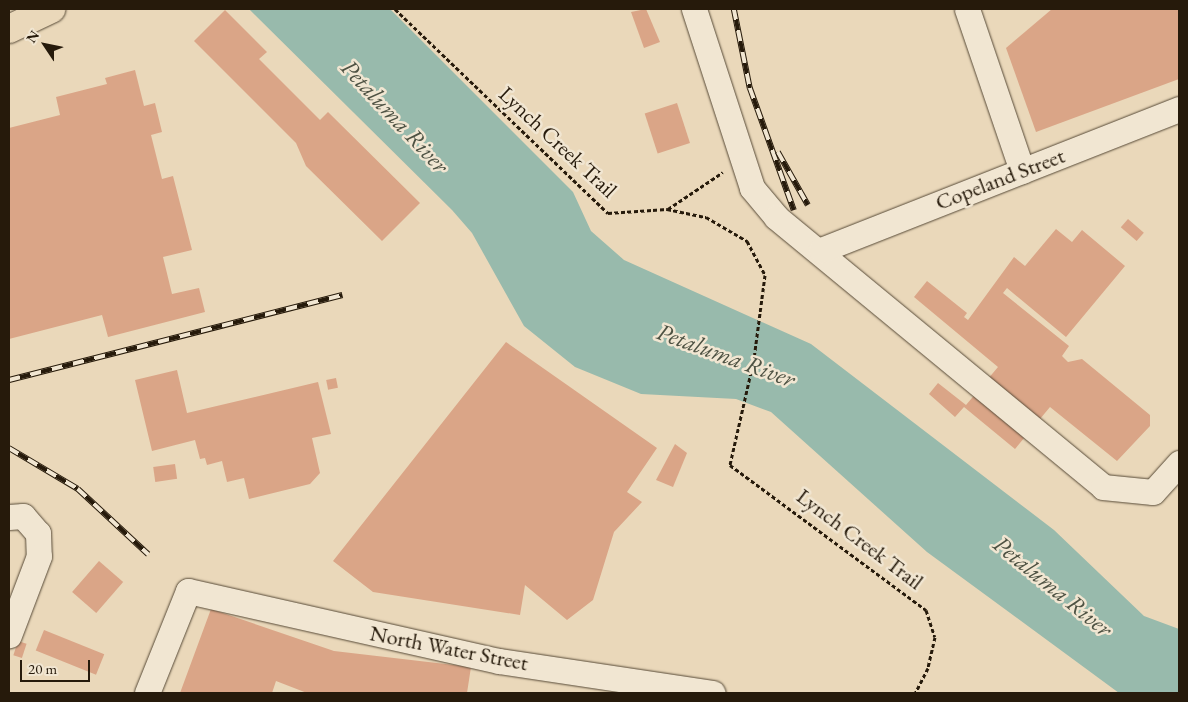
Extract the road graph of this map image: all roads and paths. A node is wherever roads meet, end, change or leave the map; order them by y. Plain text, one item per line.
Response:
1 (51, 9) edge
2 (395, 9) edge
3 (694, 9) edge
4 (966, 9) edge
5 (9, 29) edge
6 (1179, 109) edge
7 (743, 159) junction
8 (1022, 171) junction
9 (667, 209) junction
10 (821, 250) junction
11 (1179, 463) edge
12 (12, 520) edge
13 (9, 635) edge
14 (147, 693) edge
15 (713, 693) edge
16 (915, 693) edge

1 - 5 main road
2 - 9 path, Lynch Creek Trail
3 - 7 street
4 - 8 street
6 - 8 street, Copeland Street
7 - 9 path
7 - 10 street
8 - 10 street, Copeland Street
9 - 16 path, Lynch Creek Trail
10 - 11 street
12 - 13 street
14 - 15 street, North Water Street

